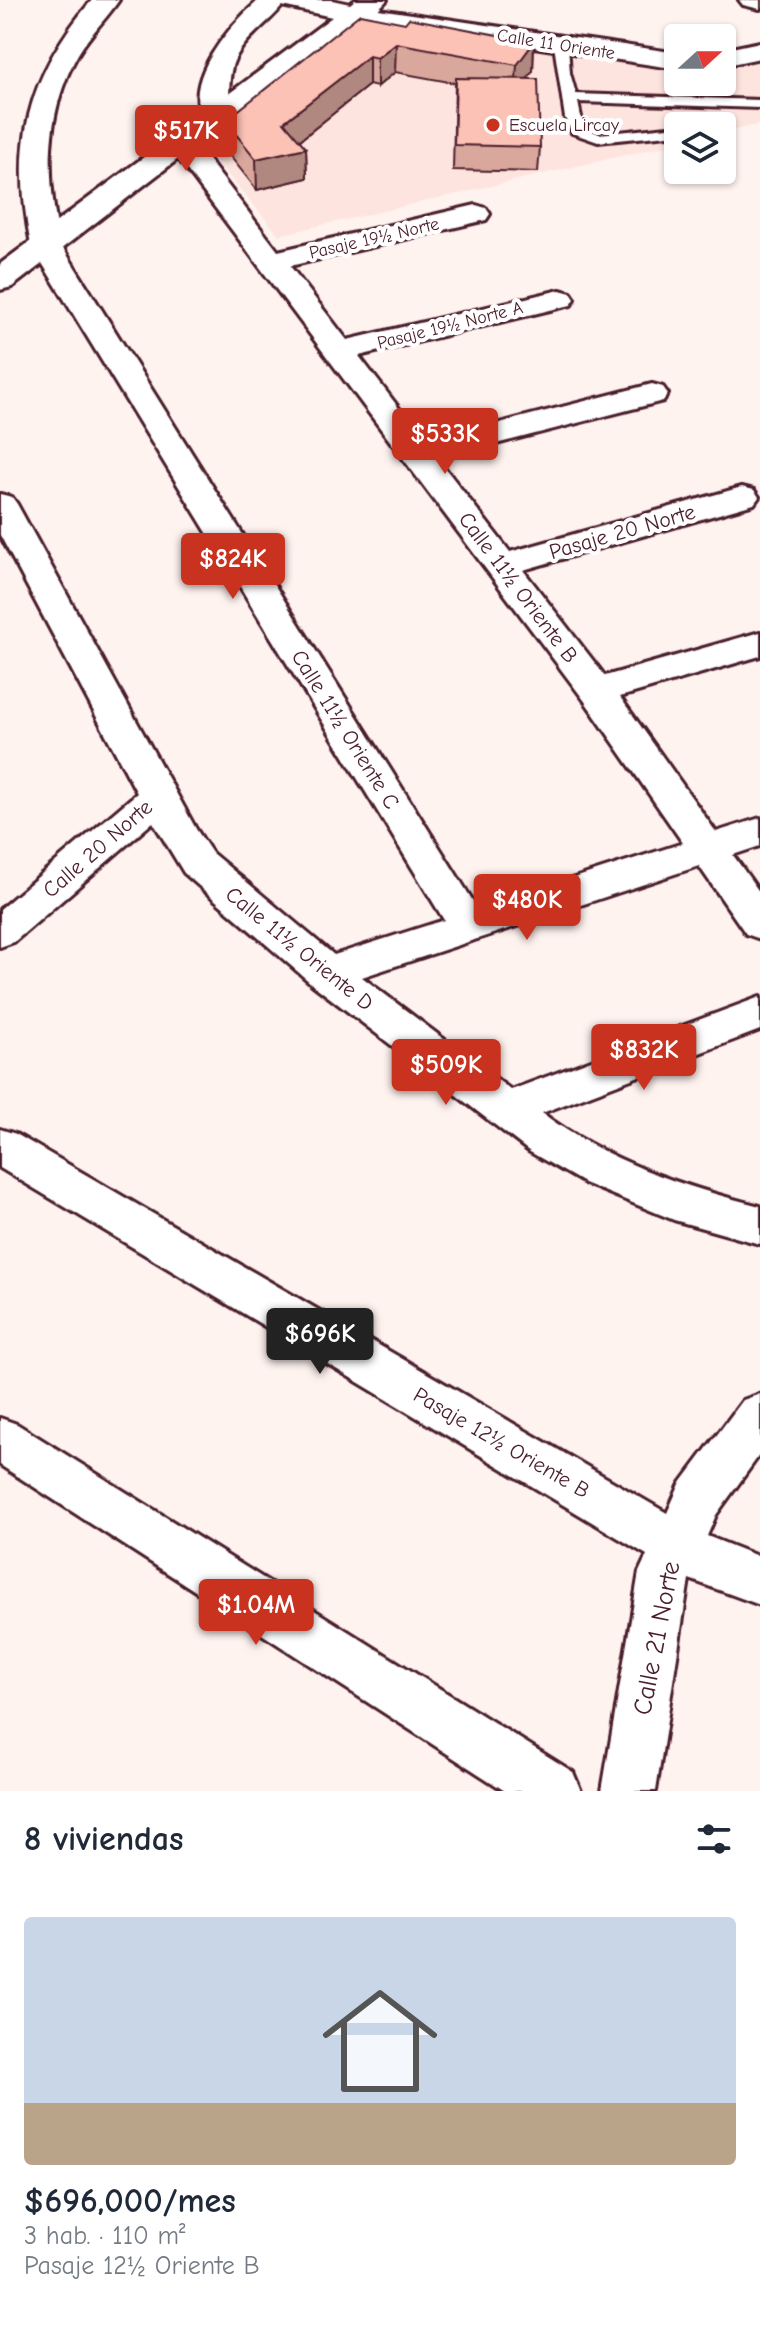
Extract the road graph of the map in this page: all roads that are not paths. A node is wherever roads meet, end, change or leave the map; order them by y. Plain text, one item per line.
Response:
1 (106, 0) edge
2 (274, 0) edge
3 (292, 0) edge
4 (752, 0) edge
5 (760, 1) edge
6 (366, 7) edge
7 (561, 45) junction
8 (760, 50) edge
9 (736, 55) edge
10 (664, 59) edge
11 (571, 98) junction
12 (760, 104) edge
13 (215, 116) junction
14 (664, 131) edge
15 (180, 142) junction
16 (476, 214) dead end
17 (46, 245) junction
18 (271, 262) junction
19 (0, 280) edge
20 (560, 299) dead end
21 (340, 351) junction
22 (652, 394) dead end
23 (417, 454) junction
24 (742, 497) dead end
25 (0, 504) edge
26 (502, 565) junction
27 (760, 644) edge
28 (597, 691) junction
29 (158, 796) junction
30 (760, 832) edge
31 (706, 850) junction
32 (8, 913) edge
33 (760, 924) edge
34 (469, 927) junction
35 (327, 973) junction
36 (760, 1013) edge
37 (504, 1110) junction
38 (0, 1146) edge
39 (760, 1225) edge
40 (760, 1415) edge
41 (0, 1439) edge
42 (675, 1544) junction
43 (760, 1581) edge
44 (554, 1791) edge
45 (629, 1791) edge

1 - 17 street
2 - 13 street
3 - 6 street, Calle 11 Oriente
4 - 5 street
6 - 7 street, Calle 11 Oriente
6 - 13 street
7 - 10 street, Calle 11 Oriente
7 - 11 lane
8 - 9 street
11 - 12 lane
11 - 14 lane
13 - 15 street
15 - 17 street
15 - 18 street, Calle 11½ Oriente B
16 - 18 street, Pasaje 19½ Norte
17 - 19 street
17 - 34 street, Calle 11½ Oriente C
18 - 21 street, Calle 11½ Oriente B
20 - 21 street, Pasaje 19½ Norte A
21 - 23 street, Calle 11½ Oriente B
22 - 23 street
23 - 26 street, Calle 11½ Oriente B
24 - 26 street, Pasaje 20 Norte
25 - 29 street, Calle 11½ Oriente D
26 - 28 street, Calle 11½ Oriente B
27 - 28 street
28 - 31 street, Calle 11½ Oriente B
29 - 32 street, Calle 20 Norte
29 - 35 street, Calle 11½ Oriente D
30 - 31 street
31 - 33 street, Calle 11½ Oriente B
31 - 34 street
34 - 35 street
35 - 37 street, Calle 11½ Oriente D
36 - 37 street
37 - 39 street, Calle 11½ Oriente D
38 - 42 street, Pasaje 12½ Oriente B
40 - 42 street, Calle 21 Norte
41 - 44 street
42 - 43 street, Pasaje 12½ Oriente B
42 - 45 street, Calle 21 Norte

